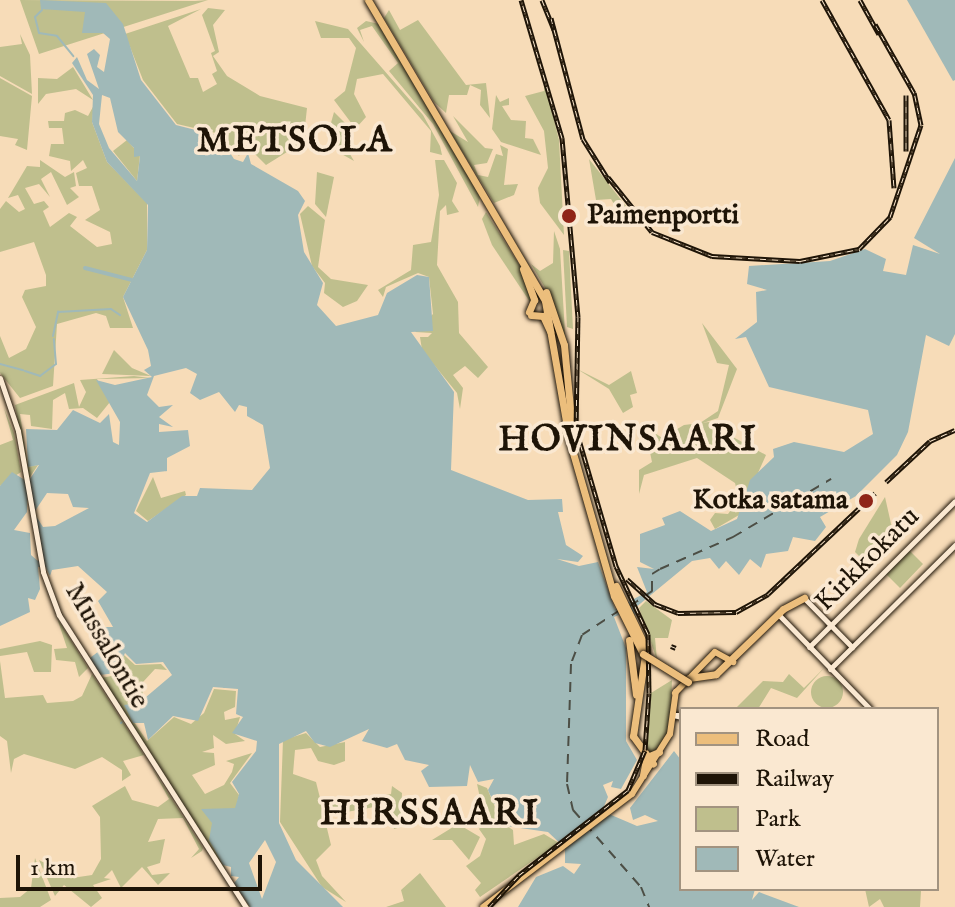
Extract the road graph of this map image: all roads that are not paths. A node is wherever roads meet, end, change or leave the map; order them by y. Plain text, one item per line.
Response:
1 (367, 0) edge
2 (460, 159) junction
3 (501, 228) junction
4 (523, 303) dead end
5 (531, 311) junction
6 (0, 378) edge
7 (564, 417) junction
8 (955, 501) edge
9 (955, 545) edge
10 (805, 599) joint
11 (620, 604) junction
12 (624, 614) junction
13 (778, 615) junction
14 (830, 625) junction
15 (809, 647) junction
16 (852, 647) junction
17 (731, 662) junction
18 (830, 669) junction
19 (689, 677) junction
20 (868, 707) edge
21 (677, 717) edge
22 (660, 750) joint
23 (649, 761) junction
24 (643, 775) joint
25 (612, 810) junction
26 (246, 907) edge
27 (481, 907) edge

1 - 2 highway
2 - 3 highway
2 - 11 highway
3 - 5 highway
3 - 7 highway
4 - 5 highway
5 - 7 highway
6 - 26 main road, Mussalontie
7 - 11 highway
8 - 14 main road, Kirkkokatu
9 - 16 main road
10 - 13 highway
10 - 14 main road
11 - 12 highway
12 - 19 highway, bridge
12 - 23 highway
12 - 23 highway
13 - 15 main road
13 - 17 highway
14 - 15 main road, Kirkkokatu
14 - 16 main road
15 - 18 main road
16 - 18 main road
17 - 19 highway
17 - 19 main road
18 - 20 main road
19 - 21 main road
21 - 22 main road
22 - 23 highway
23 - 24 highway
23 - 25 main road
24 - 25 main road
25 - 27 main road

